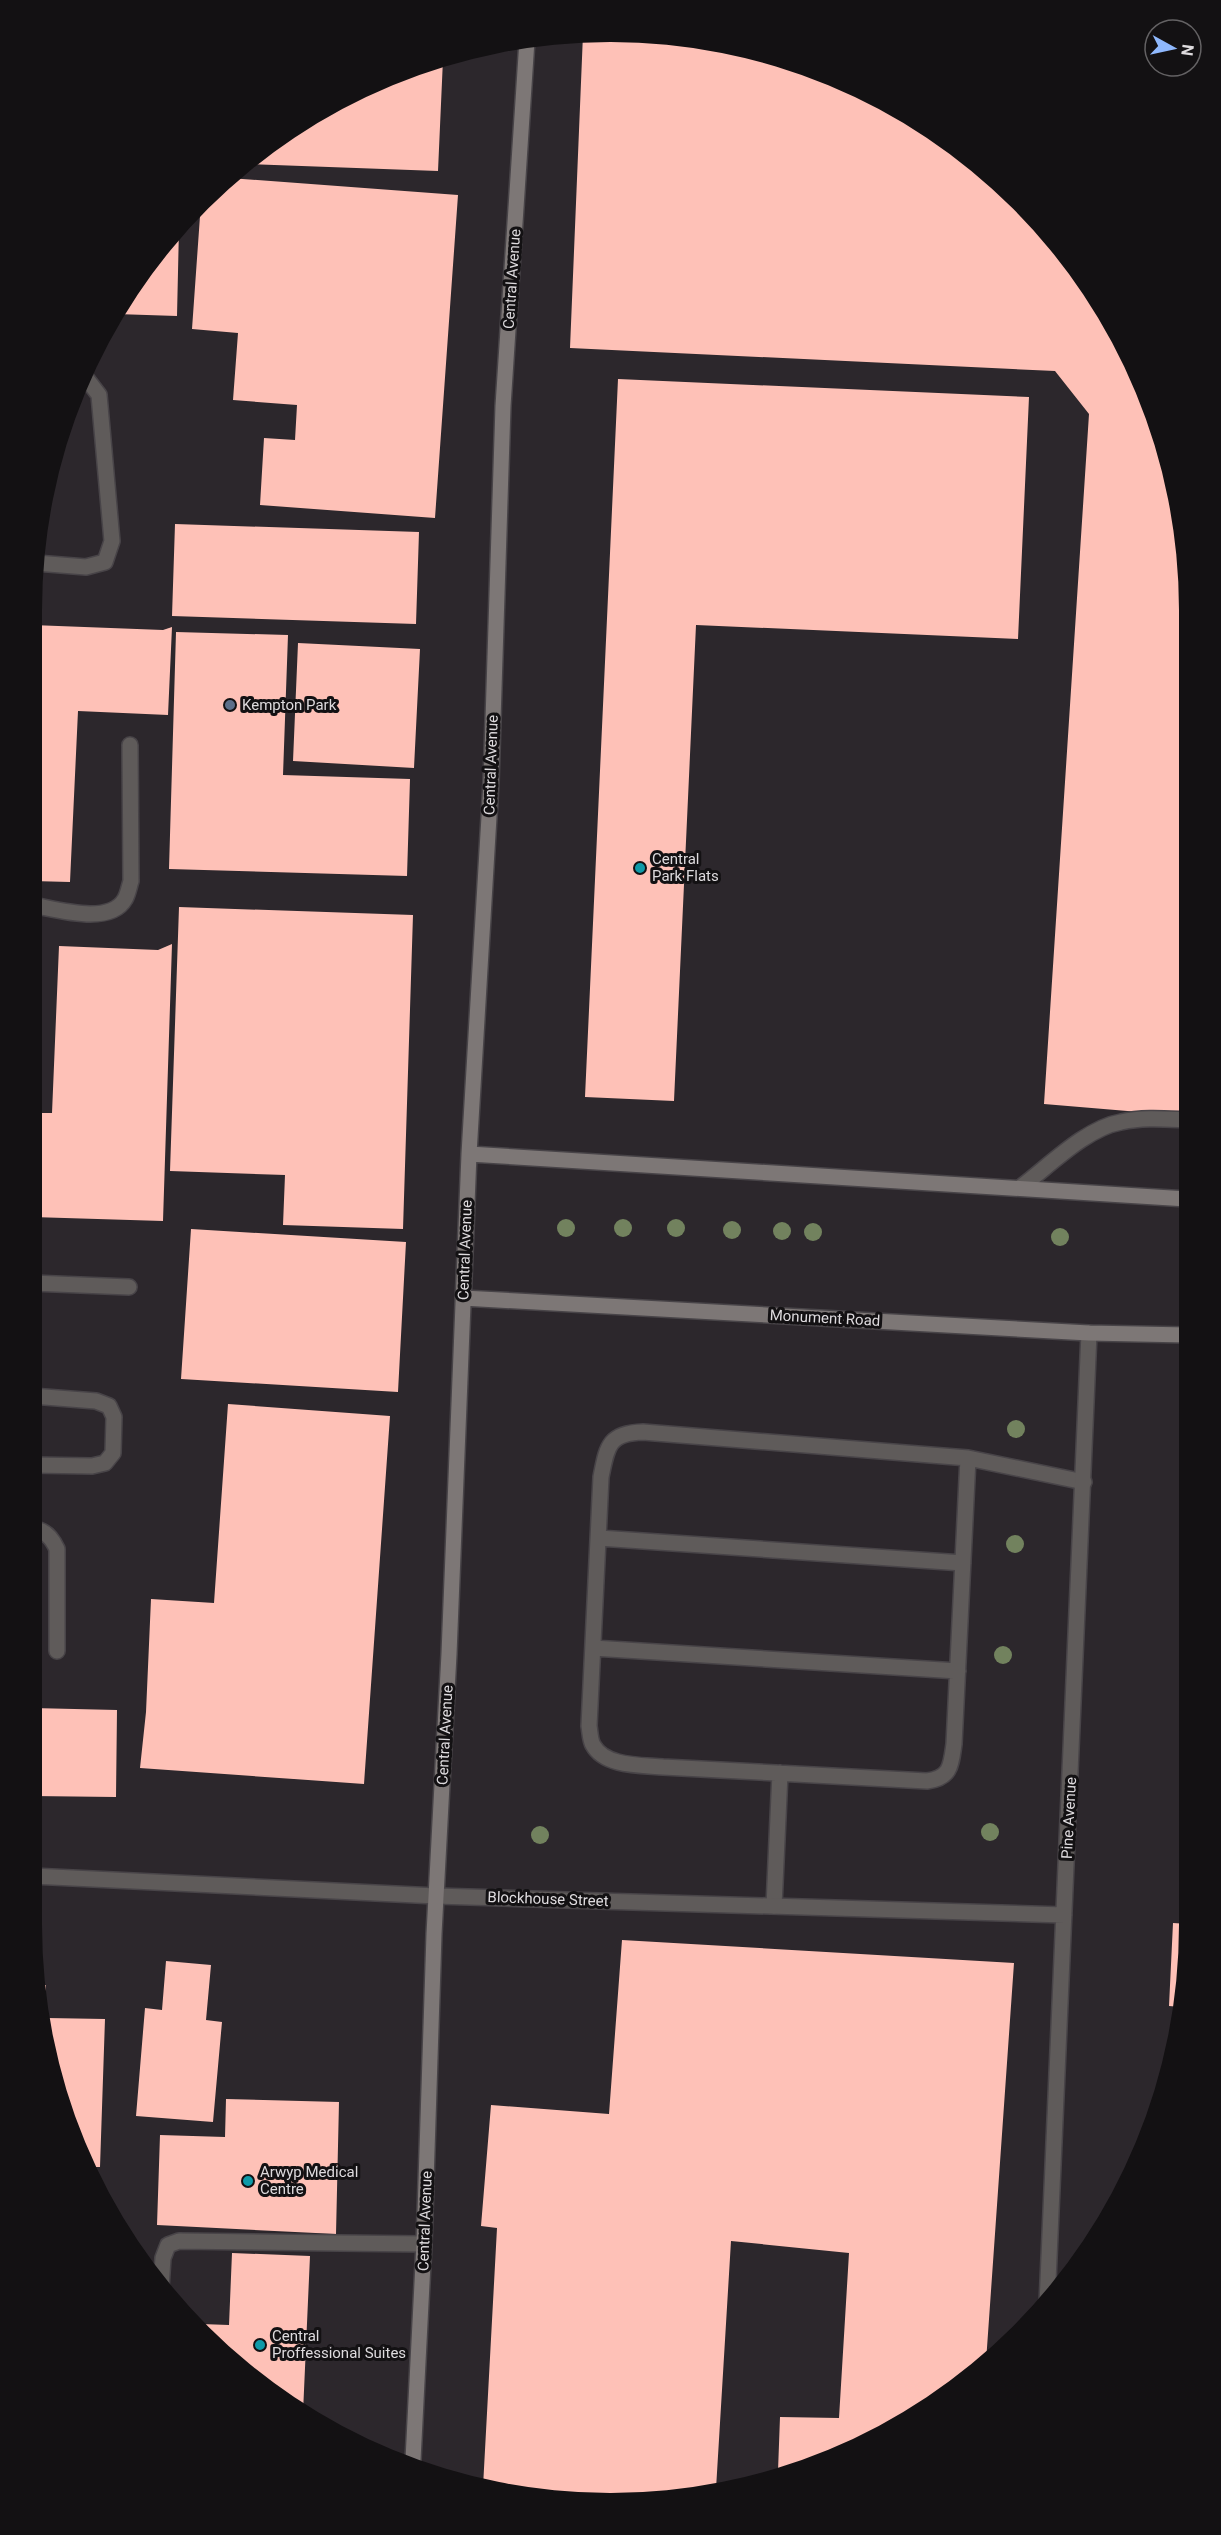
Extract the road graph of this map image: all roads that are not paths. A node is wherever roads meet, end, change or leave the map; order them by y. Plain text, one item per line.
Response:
1 (526, 49) edge
2 (90, 383) edge
3 (44, 564) edge
4 (130, 745) dead end
5 (42, 907) edge
6 (1179, 1119) edge
7 (469, 1154) junction
8 (1021, 1188) junction
9 (1179, 1198) edge
10 (42, 1283) edge
11 (129, 1287) dead end
12 (463, 1298) junction
13 (1089, 1333) junction
14 (1179, 1335) edge
15 (42, 1397) edge
16 (968, 1458) junction
17 (42, 1465) edge
18 (1084, 1482) junction
19 (42, 1532) edge
20 (598, 1538) junction
21 (963, 1563) junction
22 (593, 1648) junction
23 (57, 1651) dead end
24 (958, 1671) junction
25 (780, 1773) junction
26 (42, 1876) edge
27 (436, 1896) junction
28 (774, 1906) junction
29 (1065, 1915) junction
30 (424, 2244) junction
31 (162, 2274) edge
32 (1051, 2284) edge
33 (413, 2457) edge

1 - 7 main road, Central Avenue
2 - 3 street
4 - 5 street
6 - 8 street
7 - 8 main road
7 - 12 main road, Central Avenue
8 - 9 main road
10 - 11 street
12 - 13 main road, Monument Road
12 - 27 main road, Central Avenue
13 - 14 main road, Monument Road
13 - 18 street, Pine Avenue
15 - 17 street
16 - 18 street
16 - 20 street
16 - 21 street
18 - 29 street, Pine Avenue
19 - 23 street
20 - 21 street
20 - 22 street
21 - 24 street
22 - 24 street
22 - 25 street
24 - 25 street
25 - 28 street
26 - 27 street, Blockhouse Street
27 - 28 street, Blockhouse Street
27 - 30 main road, Central Avenue
28 - 29 street, Blockhouse Street
29 - 32 street, Pine Avenue
30 - 31 street
30 - 33 main road, Central Avenue

